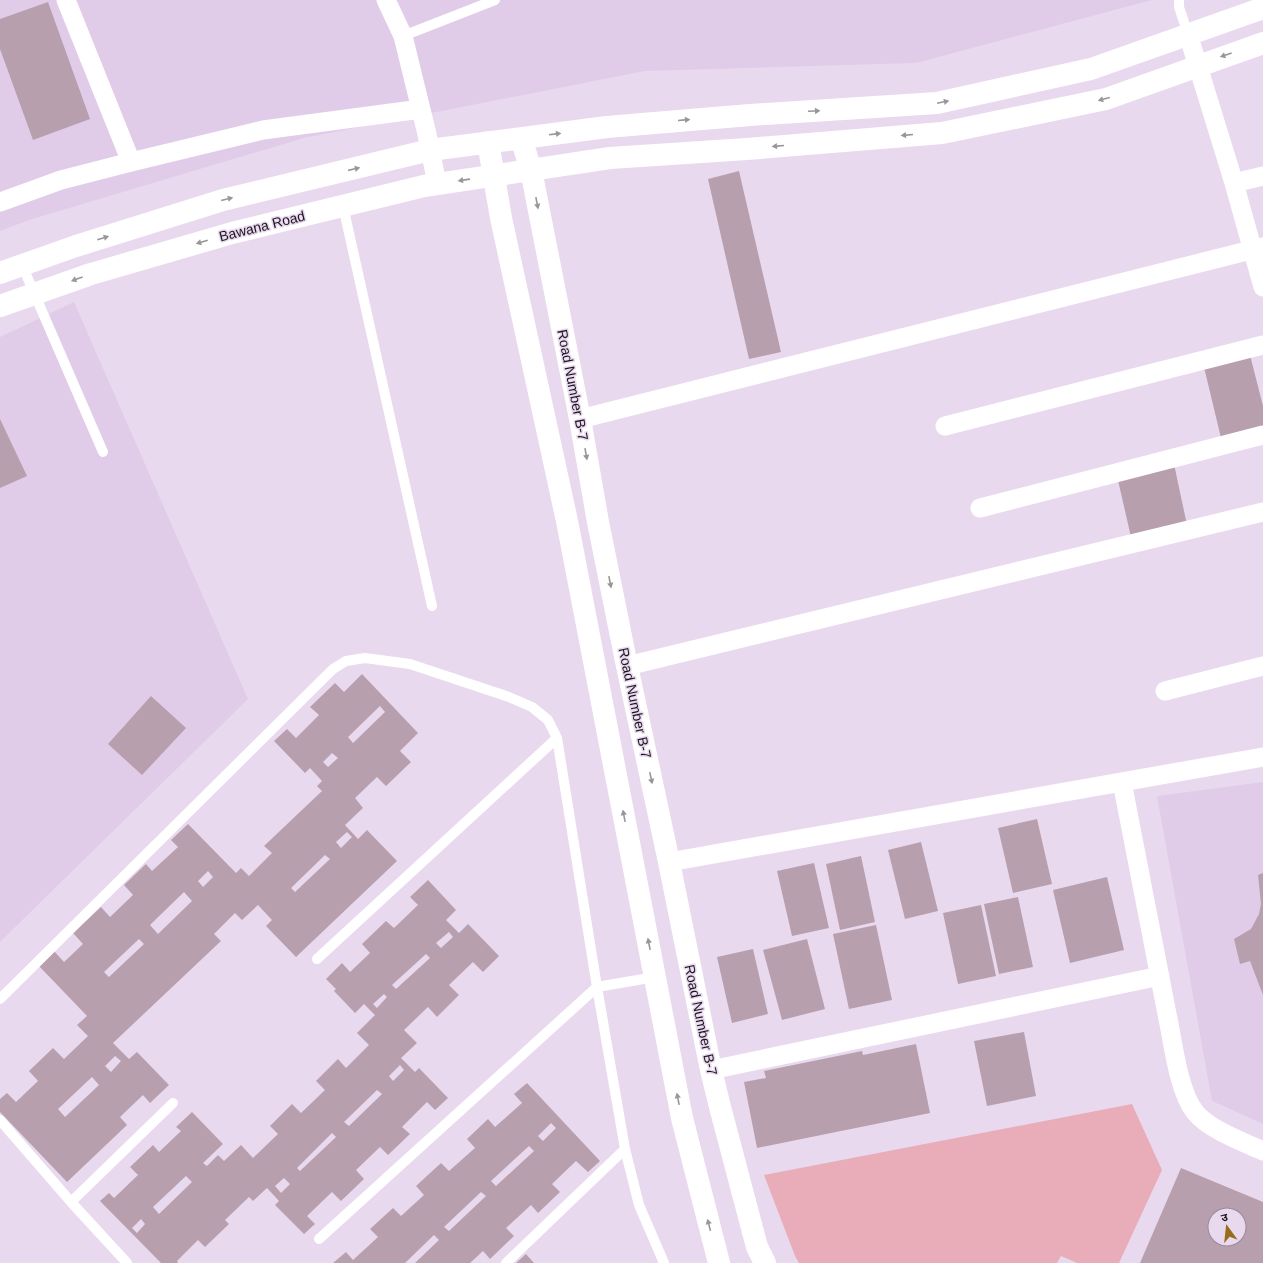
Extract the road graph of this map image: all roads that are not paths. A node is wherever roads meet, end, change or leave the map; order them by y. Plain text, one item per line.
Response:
1 (66, 0) edge
2 (386, 0) edge
3 (495, 0) edge
4 (1179, 0) edge
5 (1263, 8) edge
6 (1188, 34) junction
7 (403, 36) junction
8 (1263, 43) edge
9 (1197, 66) junction
10 (421, 109) junction
11 (521, 138) junction
12 (488, 142) junction
13 (430, 150) junction
14 (131, 162) junction
15 (531, 170) junction
16 (494, 176) junction
17 (1263, 176) edge
18 (1234, 183) junction
19 (437, 184) junction
20 (0, 202) edge
21 (343, 206) junction
22 (1258, 248) edge
23 (22, 265) junction
24 (0, 273) edge
25 (1263, 287) edge
26 (34, 294) junction
27 (0, 306) edge
28 (1263, 345) edge
29 (580, 419) junction
30 (946, 426) dead end
31 (1263, 435) edge
32 (103, 452) dead end
33 (980, 508) dead end
34 (1263, 512) edge
35 (432, 606) dead end
36 (627, 666) junction
37 (1263, 666) edge
38 (1165, 691) dead end
39 (557, 738) junction
40 (1263, 757) edge
41 (1122, 782) junction
42 (669, 862) junction
43 (317, 959) dead end
44 (1160, 976) junction
45 (655, 977) junction
46 (597, 987) junction
47 (0, 999) edge
48 (712, 1070) junction
49 (172, 1103) dead end
50 (0, 1120) edge
51 (625, 1149) junction
52 (1263, 1150) edge
53 (71, 1202) junction
54 (320, 1239) dead end
55 (128, 1263) edge
56 (506, 1263) edge
57 (664, 1263) edge
58 (719, 1263) edge
59 (765, 1263) edge

1 - 14 street
2 - 7 street
3 - 7 lane
4 - 6 lane
5 - 6 main road
6 - 9 street
11 -> 6 main road
7 - 10 street
8 -> 9 main road, Bawana Road
9 -> 15 main road, Bawana Road
9 - 18 street
10 - 13 street
10 - 14 street
11 - 12 main road
11 - 15 main road, Road Number B-7
12 - 13 main road
12 - 16 main road
13 - 19 street
23 -> 13 main road
14 - 20 street
15 - 16 main road, Bawana Road
15 -> 29 main road, Road Number B-7
16 -> 19 main road, Bawana Road
45 -> 16 main road
17 - 18 street
18 - 22 street
19 - 21 main road, Bawana Road
21 -> 26 main road, Bawana Road
21 - 35 lane
22 - 25 street
22 - 29 street
23 - 24 main road
23 - 26 lane
26 - 27 main road, Bawana Road
26 - 32 lane
28 - 30 street
29 -> 36 main road, Road Number B-7
31 - 33 street
34 - 36 street
36 -> 42 main road, Road Number B-7
37 - 38 street
39 - 43 lane
39 - 46 lane
39 - 47 lane
40 - 41 street
41 - 42 street
41 - 44 street
42 - 48 main road, Road Number B-7
44 - 48 street
44 - 52 street
45 - 46 lane
58 -> 45 main road
46 - 51 lane
46 - 54 lane
48 - 59 main road, Road Number B-7
49 - 53 lane
50 - 53 lane
51 - 56 lane
51 - 57 lane
53 - 55 lane

